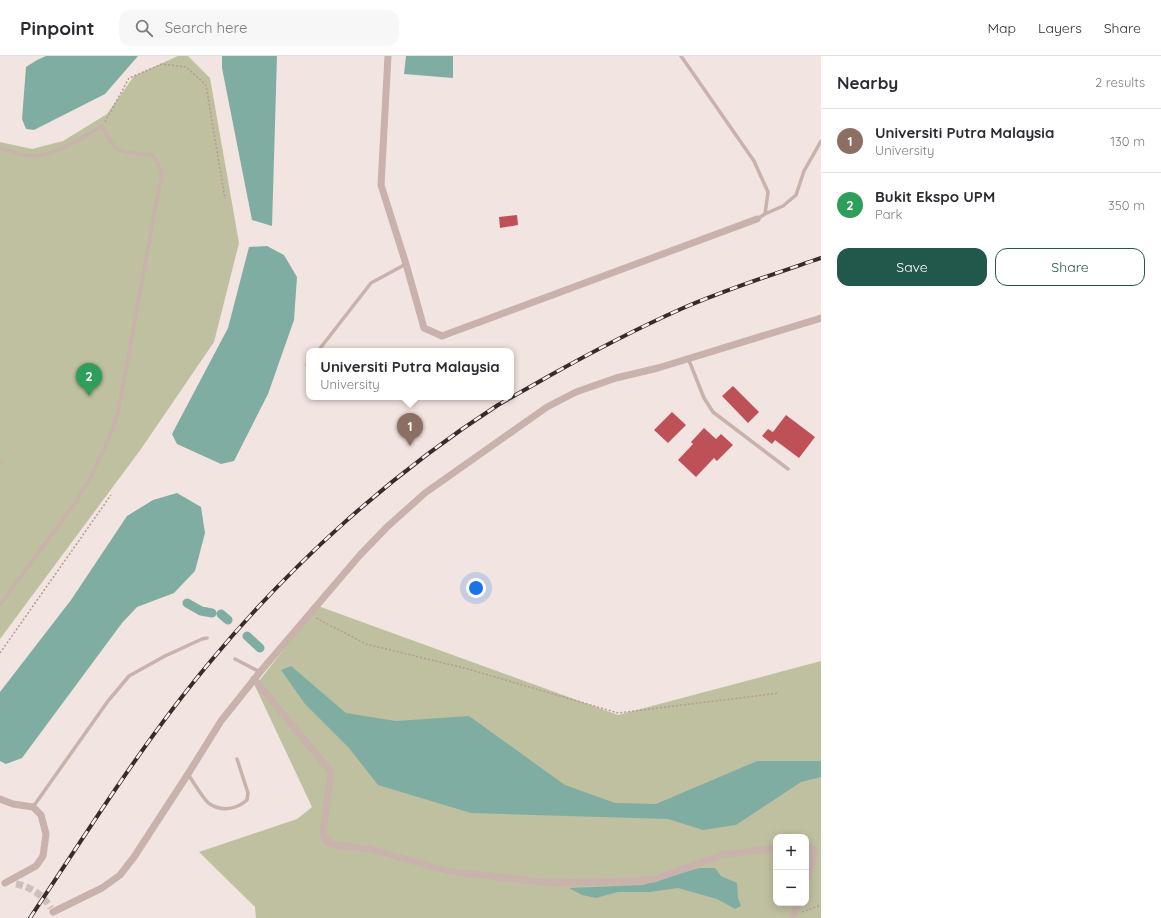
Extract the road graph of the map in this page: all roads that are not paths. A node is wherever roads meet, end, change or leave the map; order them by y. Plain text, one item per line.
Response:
1 (388, 56) edge
2 (681, 56) edge
3 (821, 141) edge
4 (0, 148) edge
5 (765, 214) junction
6 (757, 219) joint
7 (406, 264) junction
8 (821, 318) edge
9 (320, 348) edge
10 (688, 358) junction
11 (788, 469) dead end
12 (0, 605) edge
13 (207, 638) dead end
14 (235, 659) dead end
15 (260, 672) junction
16 (254, 679) junction
17 (237, 759) dead end
18 (188, 774) junction
19 (0, 799) edge
20 (33, 807) junction
21 (809, 847) edge
22 (773, 848) edge
23 (809, 871) edge
24 (3, 884) edge
25 (16, 884) tunnel mouth
26 (797, 906) edge
27 (53, 913) edge
28 (793, 917) edge

1 - 7 street
2 - 5 lane
3 - 5 lane
4 - 12 lane
5 - 6 lane
6 - 7 street
7 - 9 lane
8 - 10 street
10 - 11 lane
10 - 15 street
13 - 20 lane
14 - 15 lane
15 - 16 street
16 - 18 street
16 - 22 street
17 - 18 lane
18 - 27 street
19 - 20 street
20 - 24 street
21 - 23 street
24 - 25 street
26 - 28 street

